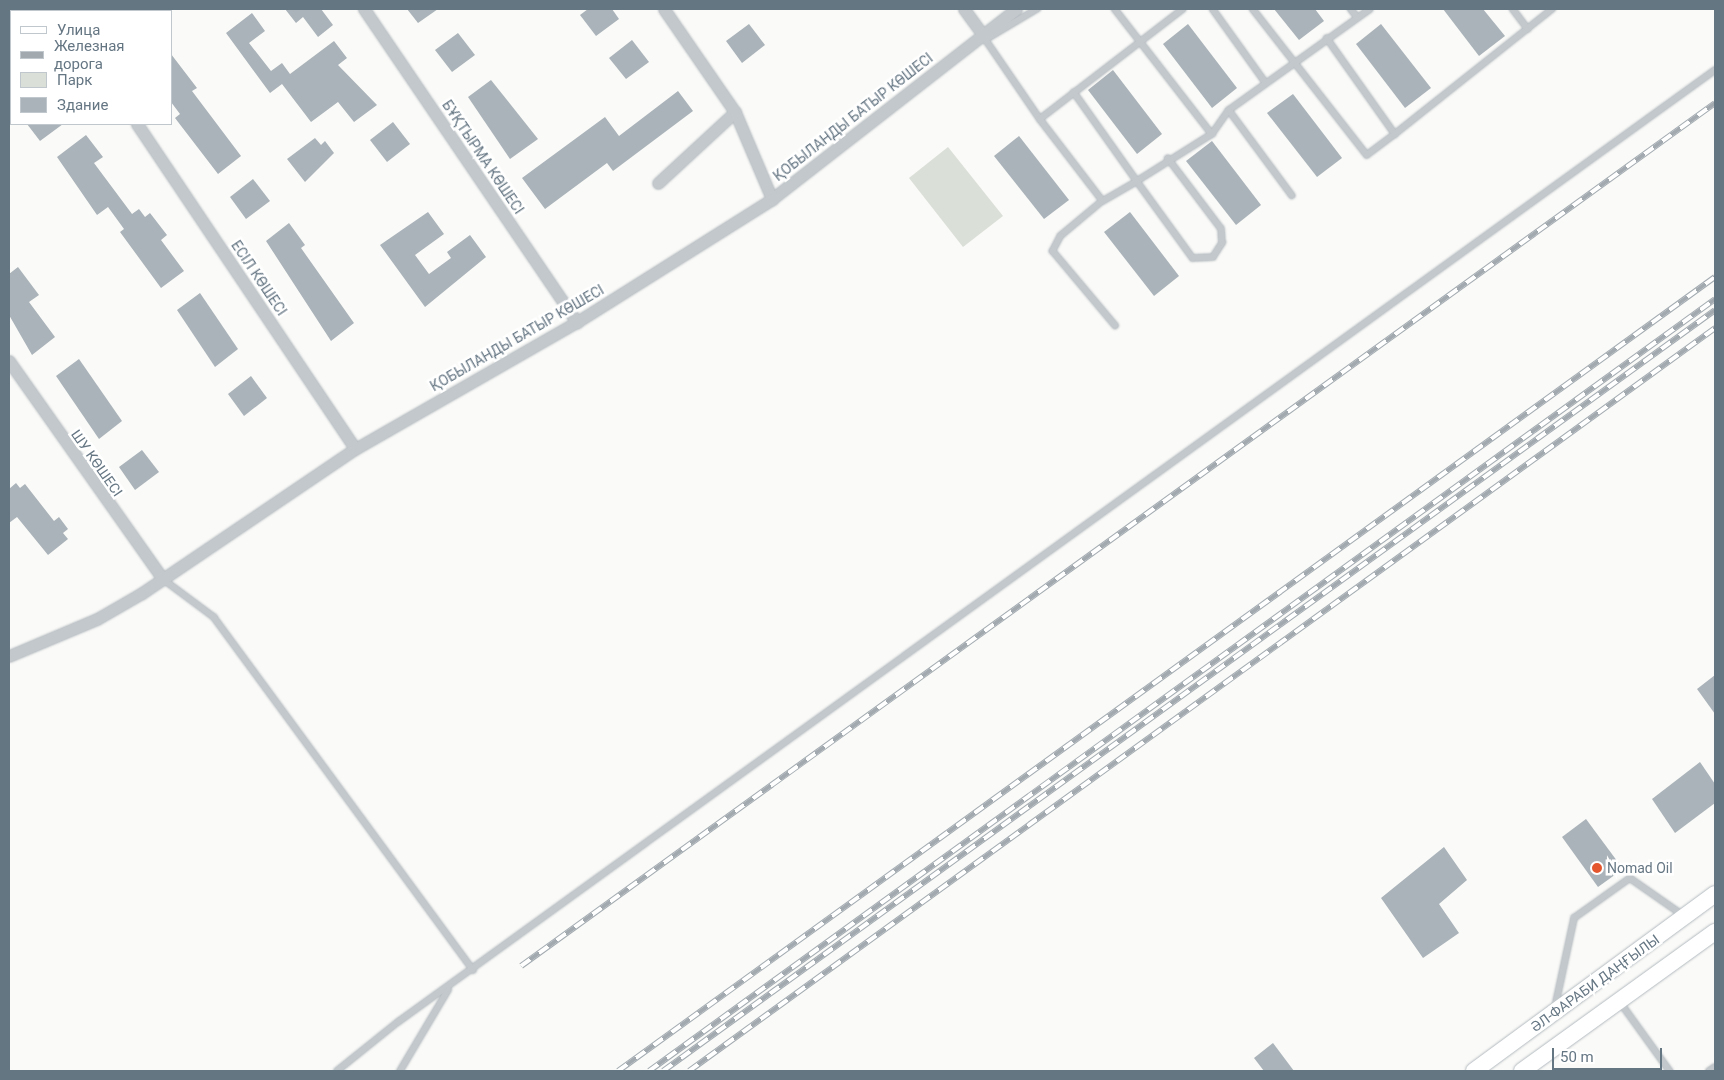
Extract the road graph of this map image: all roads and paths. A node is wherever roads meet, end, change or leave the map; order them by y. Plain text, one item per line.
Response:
1 (364, 9) edge
2 (664, 9) edge
3 (964, 9) edge
4 (1016, 9) edge
5 (1038, 9) edge
6 (1115, 9) edge
7 (1184, 9) edge
8 (1213, 9) edge
9 (1253, 9) edge
10 (1351, 9) edge
11 (1370, 9) edge
12 (1513, 9) edge
13 (1552, 9) edge
14 (1358, 18) junction
15 (1528, 28) junction
16 (985, 38) junction
17 (1327, 38) junction
18 (1140, 42) junction
19 (1294, 61) junction
20 (1715, 70) edge
21 (1266, 83) junction
22 (1074, 92) junction
23 (1230, 110) junction
24 (735, 112) junction
25 (1040, 119) junction
26 (138, 125) edge
27 (1212, 134) junction
28 (1395, 134) junction
29 (1168, 159) junction
30 (1137, 181) junction
31 (658, 183) dead end
32 (1292, 196) dead end
33 (772, 199) junction
34 (1103, 201) junction
35 (577, 322) junction
36 (1116, 325) dead end
37 (9, 361) edge
38 (355, 449) junction
39 (163, 579) junction
40 (9, 656) edge
41 (1715, 894) edge
42 (1685, 917) junction
43 (1715, 932) edge
44 (474, 970) junction
45 (449, 988) junction
46 (1619, 1002) junction
47 (1553, 1014) junction
48 (1715, 1066) edge
49 (337, 1071) edge
50 (400, 1071) edge
51 (1474, 1071) edge
52 (1522, 1071) edge
53 (1670, 1071) edge
54 (1709, 1071) edge

1 - 35 street, БҰҚТЫРМА КӨШЕСІ
2 - 24 street
3 - 16 street
4 - 16 street, ҚОБЫЛАНДЫ БАТЫР КӨШЕСІ
5 - 16 lane
6 - 18 lane
7 - 18 lane
8 - 21 lane
9 - 19 lane
10 - 14 lane
11 - 14 lane
12 - 15 lane
13 - 15 lane
14 - 17 lane
15 - 28 lane
16 - 25 lane
16 - 33 street, ҚОБЫЛАНДЫ БАТЫР КӨШЕСІ
17 - 19 lane
17 - 28 lane
18 - 22 lane
18 - 27 lane
19 - 21 lane
19 - 28 lane
20 - 44 lane
21 - 23 lane
22 - 25 lane
22 - 30 lane
23 - 27 lane
23 - 32 lane
24 - 31 street
24 - 33 street
25 - 34 lane
26 - 38 street, ЕСІЛ КӨШЕСІ
27 - 29 lane
29 - 30 lane
29 - 30 lane
30 - 34 lane
33 - 35 street, ҚОБЫЛАНДЫ БАТЫР КӨШЕСІ
34 - 36 lane
35 - 38 street, ҚОБЫЛАНДЫ БАТЫР КӨШЕСІ
37 - 39 street, ШУ КӨШЕСІ
38 - 39 street, ҚОБЫЛАНДЫ БАТЫР КӨШЕСІ
39 - 40 street, ҚОБЫЛАНДЫ БАТЫР КӨШЕСІ
39 - 44 lane
41 - 42 main road, ӘЛ-ФАРАБИ ДАҢҒЫЛЫ
42 - 47 main road, ӘЛ-ФАРАБИ ДАҢҒЫЛЫ
42 - 47 lane
43 - 46 main road, ӘЛ-ФАРАБИ ДАҢҒЫЛЫ
44 - 45 lane
45 - 49 lane
45 - 50 lane
46 - 52 main road, ӘЛ-ФАРАБИ ДАҢҒЫЛЫ
46 - 53 lane
47 - 51 main road, ӘЛ-ФАРАБИ ДАҢҒЫЛЫ
48 - 54 lane

